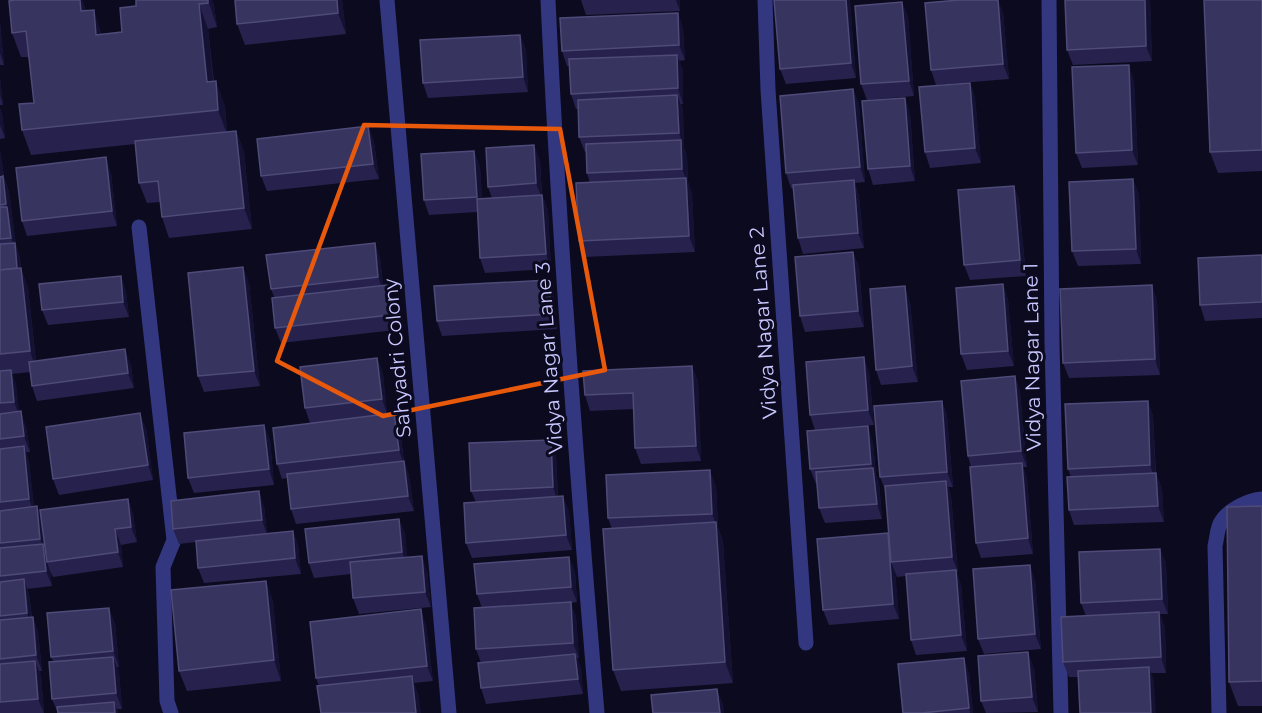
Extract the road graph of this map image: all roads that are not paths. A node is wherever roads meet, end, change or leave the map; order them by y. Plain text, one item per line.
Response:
1 (387, 0) edge
2 (548, 0) edge
3 (765, 0) edge
4 (1049, 0) edge
5 (139, 227) dead end
6 (1262, 500) edge
7 (806, 643) dead end
8 (171, 713) edge
9 (449, 713) edge
10 (597, 713) edge
11 (1061, 713) edge
12 (1219, 713) edge

1 - 9 street, Sahyadri Colony
2 - 10 street, Vidya Nagar Lane 3
3 - 7 street, Vidya Nagar Lane 2
4 - 11 street, Vidya Nagar Lane 1
5 - 8 street
6 - 12 street

